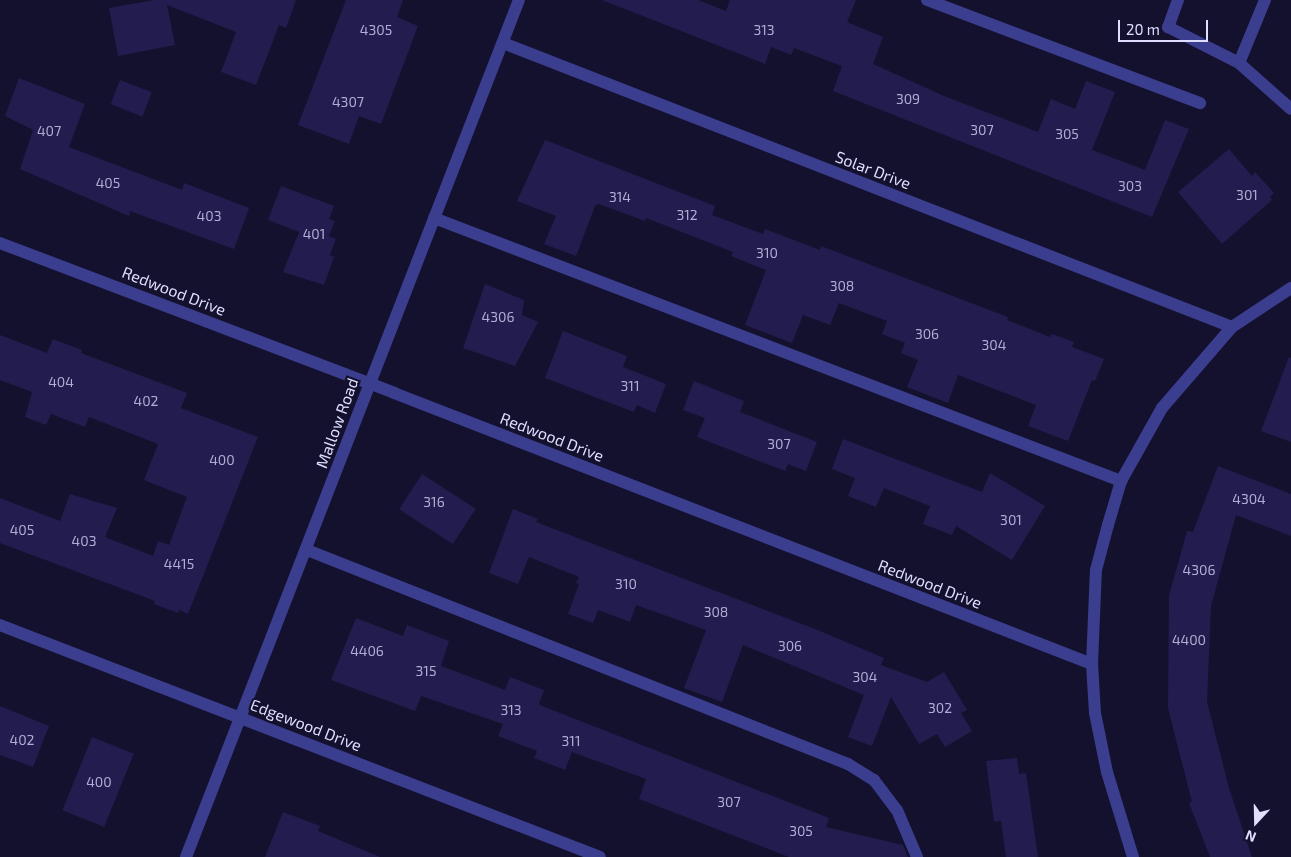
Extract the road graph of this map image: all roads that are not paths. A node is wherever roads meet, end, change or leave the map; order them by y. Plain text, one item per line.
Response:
1 (519, 0) edge
2 (927, 0) edge
3 (1178, 0) edge
4 (1265, 0) edge
5 (503, 42) junction
6 (1239, 63) junction
7 (1200, 103) dead end
8 (1291, 110) edge
9 (434, 218) junction
10 (0, 244) edge
11 (1291, 288) edge
12 (1232, 327) junction
13 (369, 383) junction
14 (1121, 481) junction
15 (307, 550) junction
16 (0, 625) edge
17 (1092, 664) junction
18 (240, 717) junction
19 (186, 857) edge
20 (600, 857) edge
21 (917, 857) edge
22 (1133, 857) edge

1 - 5 street, Mallow Road
2 - 7 street
3 - 6 street
4 - 6 street
5 - 9 street, Mallow Road
5 - 12 street, Solar Drive
6 - 8 street
9 - 13 street, Mallow Road
9 - 14 street
10 - 13 street, Redwood Drive
11 - 12 street
12 - 14 street
13 - 15 street, Mallow Road
13 - 17 street, Redwood Drive
14 - 17 street
15 - 18 street, Mallow Road
15 - 21 street
16 - 18 street, Edgewood Drive
17 - 22 street
18 - 19 street, Mallow Road
18 - 20 street, Edgewood Drive

